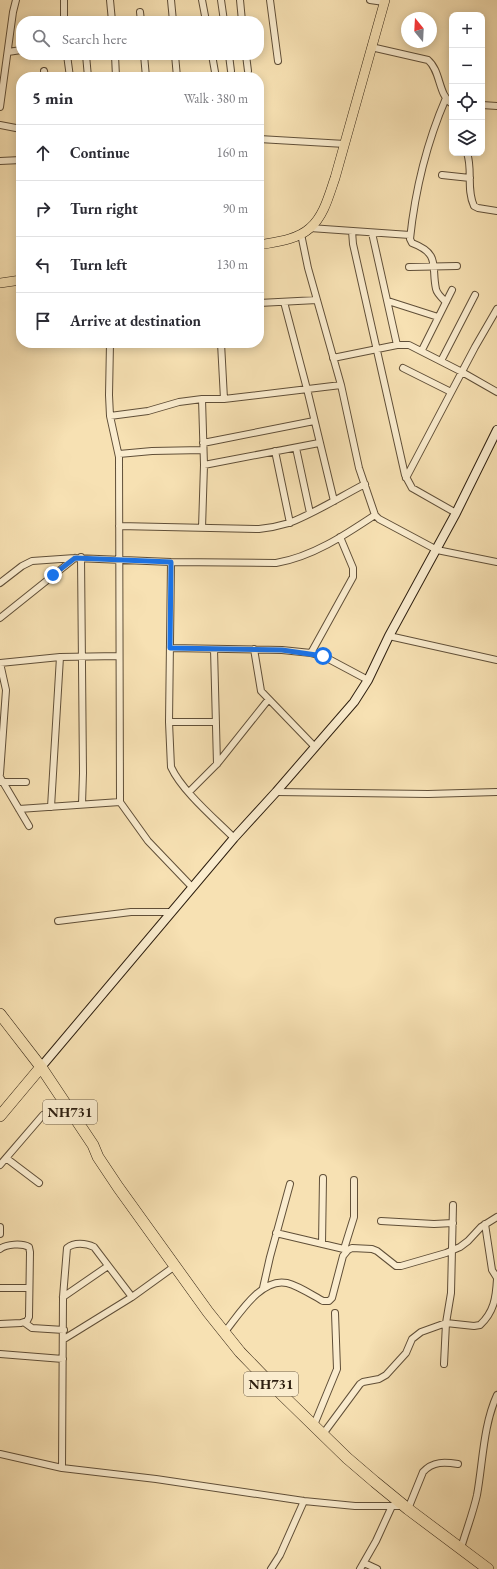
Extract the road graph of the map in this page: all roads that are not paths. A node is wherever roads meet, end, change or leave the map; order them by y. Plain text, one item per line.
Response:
1 (16, 0) edge
2 (64, 0) edge
3 (110, 0) edge
4 (171, 0) edge
5 (202, 0) edge
6 (221, 0) edge
7 (240, 0) edge
8 (270, 0) edge
9 (370, 0) edge
10 (384, 1) edge
11 (140, 12) dead end
12 (64, 16) edge
13 (112, 16) edge
14 (140, 16) edge
15 (173, 16) edge
16 (205, 16) edge
17 (223, 16) edge
18 (242, 16) edge
19 (371, 47) junction
20 (16, 51) edge
21 (8, 52) junction
22 (68, 60) edge
23 (86, 60) edge
24 (115, 60) edge
25 (144, 60) edge
26 (175, 60) edge
27 (213, 60) edge
28 (230, 60) edge
29 (247, 60) edge
30 (278, 61) dead end
31 (231, 71) dead end
32 (248, 71) dead end
33 (69, 72) edge
34 (88, 72) edge
35 (116, 72) edge
36 (146, 72) edge
37 (177, 72) edge
38 (215, 72) dead end
39 (2, 82) edge
40 (446, 98) junction
41 (449, 101) edge
42 (485, 105) edge
43 (497, 106) edge
44 (0, 107) edge
45 (0, 125) edge
46 (16, 128) edge
47 (264, 139) edge
48 (345, 144) junction
49 (468, 156) edge
50 (16, 160) edge
51 (0, 161) edge
52 (442, 175) dead end
53 (470, 178) junction
54 (497, 211) edge
55 (310, 228) junction
56 (352, 231) junction
57 (372, 233) junction
58 (300, 234) junction
59 (410, 235) junction
60 (264, 244) edge
61 (457, 266) dead end
62 (409, 267) dead end
63 (434, 267) junction
64 (16, 281) edge
65 (0, 283) edge
66 (16, 287) edge
67 (0, 289) edge
68 (452, 290) dead end
69 (475, 295) dead end
70 (317, 300) junction
71 (388, 300) junction
72 (284, 302) junction
73 (446, 302) junction
74 (264, 303) edge
75 (497, 309) edge
76 (438, 317) junction
77 (397, 345) junction
78 (110, 348) edge
79 (221, 348) edge
80 (376, 349) junction
81 (422, 350) junction
82 (333, 358) junction
83 (441, 361) junction
84 (403, 368) dead end
85 (462, 372) junction
86 (341, 385) junction
87 (307, 390) junction
88 (451, 392) junction
89 (497, 392) edge
90 (202, 399) junction
91 (224, 399) junction
92 (110, 416) junction
93 (314, 421) junction
94 (497, 430) edge
95 (203, 443) junction
96 (319, 443) junction
97 (296, 448) junction
98 (203, 450) junction
99 (275, 452) junction
100 (119, 454) junction
101 (204, 465) junction
102 (406, 478) junction
103 (365, 484) junction
104 (334, 501) junction
105 (310, 513) junction
106 (456, 513) junction
107 (375, 515) junction
108 (290, 522) junction
109 (119, 526) junction
110 (202, 528) junction
111 (340, 537) junction
112 (437, 550) junction
113 (78, 557) junction
114 (119, 559) junction
115 (171, 562) junction
116 (497, 562) edge
117 (0, 584) edge
118 (0, 618) edge
119 (389, 636) junction
120 (170, 648) junction
121 (214, 649) junction
122 (254, 649) junction
123 (311, 654) junction
124 (119, 656) junction
125 (60, 657) junction
126 (82, 657) junction
127 (497, 660) edge
128 (0, 663) edge
129 (368, 680) junction
130 (268, 700) junction
131 (169, 722) junction
132 (216, 722) junction
133 (315, 747) junction
134 (217, 764) junction
135 (0, 774) edge
136 (0, 780) edge
137 (26, 782) dead end
138 (189, 792) junction
139 (276, 792) junction
140 (497, 792) edge
141 (120, 802) junction
142 (82, 804) junction
143 (51, 807) junction
144 (19, 809) junction
145 (29, 826) dead end
146 (234, 838) junction
147 (192, 887) junction
148 (171, 912) junction
149 (58, 921) dead end
150 (0, 1014) edge
151 (0, 1025) edge
152 (38, 1070) junction
153 (43, 1114) dead end
154 (0, 1116) edge
155 (6, 1158) junction
156 (0, 1165) edge
157 (323, 1178) dead end
158 (354, 1180) dead end
159 (39, 1183) dead end
160 (290, 1184) dead end
161 (453, 1205) dead end
162 (497, 1216) edge
163 (381, 1221) dead end
164 (453, 1222) junction
165 (485, 1224) junction
166 (0, 1227) edge
167 (276, 1233) junction
168 (0, 1234) edge
169 (322, 1244) junction
170 (0, 1249) edge
171 (346, 1249) junction
172 (453, 1250) junction
173 (108, 1266) junction
174 (175, 1266) junction
175 (497, 1278) edge
176 (0, 1288) edge
177 (29, 1288) junction
178 (263, 1288) junction
179 (64, 1296) junction
180 (132, 1297) junction
181 (490, 1312) junction
182 (335, 1313) dead end
183 (497, 1314) edge
184 (25, 1323) junction
185 (446, 1323) junction
186 (0, 1324) edge
187 (64, 1330) junction
188 (224, 1332) junction
189 (64, 1339) junction
190 (0, 1354) edge
191 (63, 1359) junction
192 (444, 1364) dead end
193 (497, 1395) edge
194 (314, 1425) junction
195 (323, 1434) junction
196 (0, 1454) edge
197 (458, 1464) dead end
198 (62, 1468) junction
199 (304, 1501) junction
200 (392, 1506) junction
201 (406, 1508) junction
202 (460, 1548) junction
203 (364, 1562) junction
204 (272, 1568) edge
205 (280, 1569) edge
206 (360, 1569) edge
207 (377, 1569) edge
208 (488, 1569) edge

1 - 21 street
2 - 12 street
3 - 13 street
4 - 15 street
5 - 16 street
6 - 17 street
7 - 18 street
8 - 30 street
9 - 10 street
10 - 19 main road
11 - 14 street
19 - 40 street
19 - 48 main road
20 - 21 street
21 - 39 street
22 - 33 street
23 - 34 street
24 - 35 street
25 - 36 street
26 - 37 street
27 - 38 street
28 - 31 street
29 - 32 street
39 - 44 street
40 - 41 street
40 - 59 street
42 - 43 street
45 - 46 street
47 - 48 street
48 - 55 main road
49 - 53 street
50 - 51 street
52 - 53 street
53 - 54 street
55 - 56 street
55 - 58 main road
56 - 57 street
56 - 80 street
57 - 59 street
57 - 71 street
58 - 60 main road
58 - 70 street
59 - 63 street
61 - 63 street
62 - 63 street
63 - 73 street
64 - 65 main road
66 - 67 main road
68 - 73 street
69 - 83 street
70 - 72 street
70 - 82 street
71 - 76 street
71 - 77 street
72 - 74 street
72 - 87 street
73 - 76 street
75 - 85 street
76 - 81 street
77 - 80 street
77 - 81 street
78 - 92 street
79 - 91 street
80 - 82 street
80 - 102 street
81 - 83 street
82 - 86 street
83 - 85 street
84 - 88 street
85 - 88 street
85 - 89 street
86 - 87 street
86 - 103 street
87 - 91 street
87 - 93 street
88 - 102 street
90 - 91 street
90 - 92 street
90 - 95 street
92 - 100 street
93 - 95 street
93 - 96 street
94 - 106 street
95 - 98 street
96 - 97 street
96 - 104 street
97 - 99 street
97 - 105 street
98 - 100 street
98 - 101 street
99 - 101 street
99 - 108 street
100 - 109 street
101 - 110 street
102 - 106 street
103 - 104 street
103 - 107 street
104 - 105 street
105 - 108 street
106 - 112 street
107 - 111 street
107 - 112 street
108 - 110 street
109 - 110 street
109 - 114 street
111 - 115 street
111 - 123 street
112 - 116 street
112 - 119 street
113 - 114 street
113 - 117 street
113 - 118 street
113 - 126 street
114 - 115 street
114 - 124 street
115 - 120 street
119 - 127 street
119 - 129 street
120 - 121 street
120 - 131 street
121 - 122 street
121 - 132 street
122 - 123 street
122 - 130 street
123 - 129 street
124 - 126 street
124 - 141 street
125 - 126 street
125 - 128 street
125 - 143 street
126 - 142 street
128 - 135 street
129 - 133 street
130 - 133 street
130 - 134 street
131 - 132 street
131 - 138 street
132 - 134 street
133 - 139 street
134 - 138 street
136 - 137 street
136 - 144 street
138 - 146 street
139 - 140 street
139 - 146 street
141 - 142 street
141 - 147 street
142 - 143 street
143 - 144 street
144 - 145 street
146 - 147 street
147 - 148 street
148 - 149 street
148 - 152 street
150 - 152 highway, NH731
151 - 152 highway, NH731
152 - 154 highway
152 - 174 highway, NH731
153 - 155 street
155 - 156 street
155 - 159 street
157 - 169 street
158 - 171 street
160 - 167 street
161 - 164 street
162 - 165 street
163 - 164 street
164 - 172 street
165 - 172 street
165 - 175 street
166 - 168 street
167 - 169 street
167 - 178 street
169 - 171 street
170 - 177 street
171 - 172 street
171 - 178 street
172 - 185 street
173 - 179 street
173 - 179 street
173 - 180 street
174 - 180 street
174 - 188 highway, NH731
175 - 181 street
176 - 177 street
177 - 184 street
178 - 188 street
179 - 187 street
180 - 189 street
181 - 183 street
181 - 185 street
182 - 194 street
184 - 186 street
184 - 187 street
185 - 192 street
185 - 195 street
187 - 189 street
188 - 194 highway, NH731
189 - 191 street
190 - 191 street
191 - 198 street
193 - 202 street
194 - 195 highway, NH731
195 - 201 highway, NH731
196 - 198 street
197 - 201 street
198 - 199 street
199 - 200 street
199 - 204 street
200 - 201 street
200 - 203 street
201 - 202 highway, NH731
202 - 208 highway, NH731
203 - 206 street
203 - 207 street
204 - 205 street

